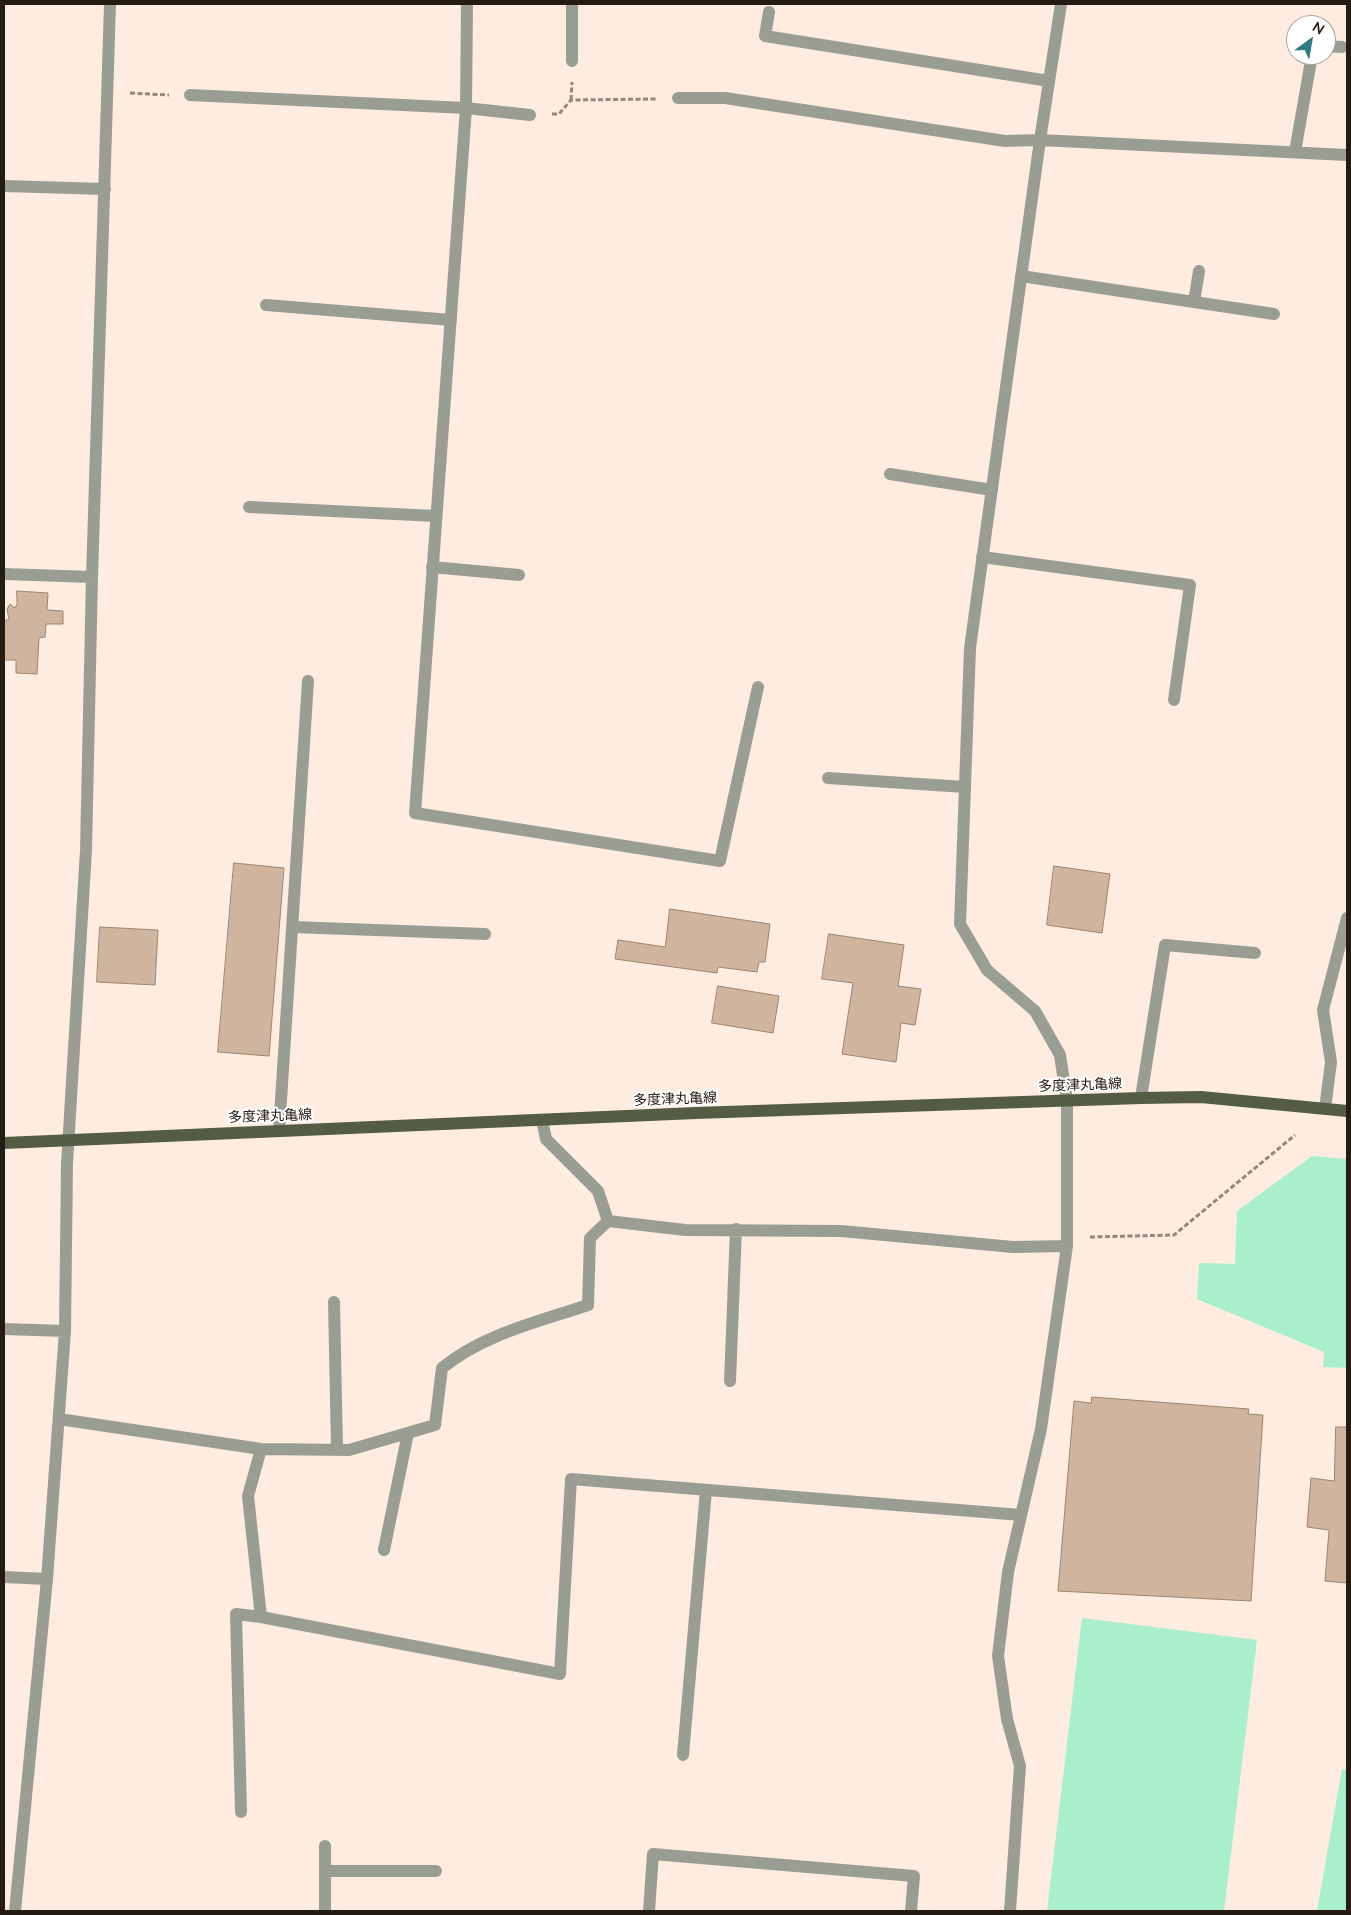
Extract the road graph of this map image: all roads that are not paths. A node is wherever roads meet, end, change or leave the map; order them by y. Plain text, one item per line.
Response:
1 (110, 4) edge
2 (466, 4) edge
3 (572, 4) edge
4 (1061, 4) edge
5 (769, 12) dead end
6 (1336, 47) edge
7 (1342, 47) dead end
8 (572, 61) dead end
9 (1310, 65) edge
10 (1049, 81) junction
11 (190, 95) road end
12 (678, 98) road end
13 (466, 108) junction
14 (530, 115) road end
15 (1040, 140) junction
16 (1294, 152) junction
17 (1347, 155) edge
18 (4, 186) edge
19 (105, 189) junction
20 (1199, 270) dead end
21 (1021, 276) junction
22 (1194, 302) junction
23 (266, 305) dead end
24 (1274, 314) dead end
25 (451, 320) junction
26 (890, 474) dead end
27 (992, 490) junction
28 (249, 507) dead end
29 (436, 516) junction
30 (982, 557) junction
31 (432, 567) junction
32 (4, 574) edge
33 (519, 575) dead end
34 (92, 576) junction
35 (308, 681) dead end
36 (758, 687) dead end
37 (1174, 700) dead end
38 (828, 778) dead end
39 (965, 787) junction
40 (1347, 918) edge
41 (292, 927) junction
42 (485, 934) dead end
43 (1255, 953) dead end
44 (1141, 1098) junction
45 (1067, 1101) junction
46 (1325, 1109) junction
47 (1347, 1111) edge
48 (542, 1120) junction
49 (279, 1131) junction
50 (69, 1140) junction
51 (4, 1144) edge
52 (608, 1221) junction
53 (736, 1229) junction
54 (1067, 1242) junction
55 (334, 1302) dead end
56 (4, 1329) edge
57 (64, 1331) junction
58 (730, 1381) dead end
59 (59, 1419) junction
60 (408, 1433) junction
61 (261, 1449) junction
62 (337, 1450) junction
63 (706, 1490) junction
64 (1021, 1515) junction
65 (384, 1550) dead end
66 (4, 1576) edge
67 (47, 1580) junction
68 (261, 1617) junction
69 (683, 1755) dead end
70 (241, 1812) dead end
71 (325, 1846) dead end
72 (325, 1871) junction
73 (436, 1871) dead end
74 (15, 1911) edge
75 (325, 1911) edge
76 (649, 1911) edge
77 (911, 1911) edge
78 (1010, 1911) edge

1 - 19 street
2 - 13 street
3 - 8 street
4 - 10 street
5 - 10 street
6 - 7 street
9 - 16 street
10 - 15 street
11 - 13 street
12 - 15 street
13 - 14 street
13 - 25 street
15 - 16 street
15 - 21 street
16 - 17 street
18 - 19 street
19 - 34 street
20 - 22 street
21 - 22 street
21 - 27 street
22 - 24 street
23 - 25 street
25 - 29 street
26 - 27 street
27 - 30 street
28 - 29 street
29 - 31 street
30 - 37 street
30 - 39 street
31 - 33 street
31 - 36 street
32 - 34 street
34 - 50 street
35 - 41 street
38 - 39 street
39 - 45 street
40 - 46 street
41 - 42 street
41 - 49 street
43 - 44 street
44 - 45 main road, 多度津丸亀線
44 - 46 main road, 多度津丸亀線
45 - 48 main road, 多度津丸亀線
45 - 54 street
46 - 47 main road, 多度津丸亀線
48 - 49 main road, 多度津丸亀線
48 - 52 street
49 - 50 main road, 多度津丸亀線
50 - 51 main road, 多度津丸亀線
50 - 57 street
52 - 53 street
52 - 60 street
53 - 54 street
53 - 58 street
54 - 64 street
55 - 62 street
56 - 57 street
57 - 59 street
59 - 61 street
59 - 67 street
60 - 62 street
60 - 65 street
61 - 62 street
61 - 68 street
63 - 64 street
63 - 68 street
63 - 69 street
64 - 78 street
66 - 67 street
67 - 74 street
68 - 70 street
71 - 72 street
72 - 73 street
72 - 75 street
76 - 77 street

